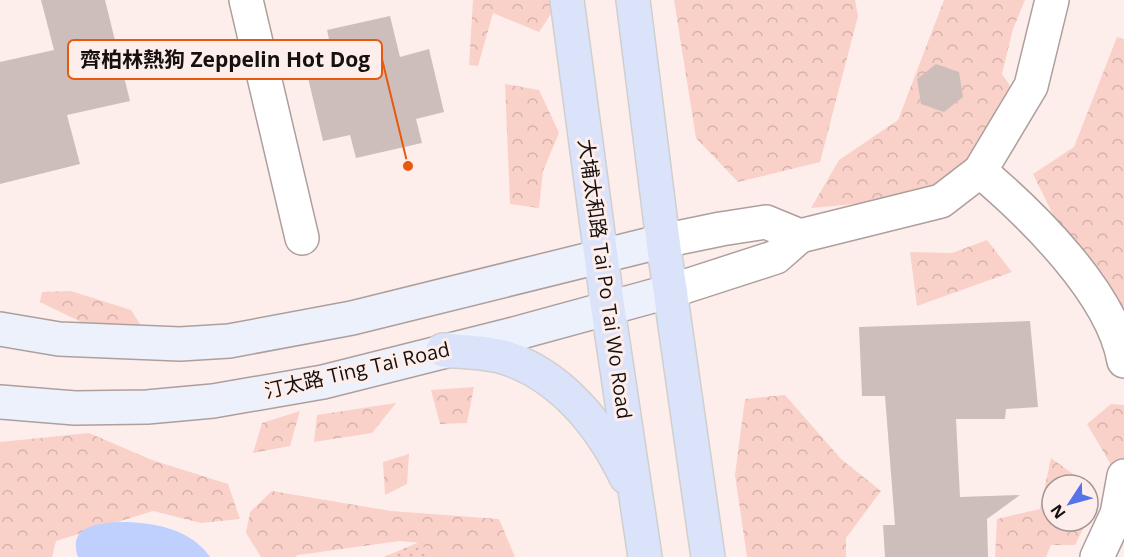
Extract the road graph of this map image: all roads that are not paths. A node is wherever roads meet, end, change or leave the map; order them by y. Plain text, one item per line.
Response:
1 (246, 0) edge
2 (567, 0) edge
3 (633, 0) edge
4 (1049, 3) edge
5 (980, 171) junction
6 (800, 236) junction
7 (302, 238) dead end
8 (663, 241) junction
9 (601, 256) junction
10 (671, 291) junction
11 (608, 309) junction
12 (0, 329) edge
13 (443, 350) junction
14 (1124, 361) edge
15 (0, 402) edge
16 (1124, 476) edge
17 (638, 503) junction
18 (645, 557) edge
19 (708, 557) edge
20 (1097, 557) edge

1 - 7 street
2 - 9 main road, 大埔太和路 Tai Po Tai Wo Road
3 - 8 main road
4 - 5 street
5 - 6 street
5 - 14 street
6 - 8 street
6 - 10 street
8 - 9 main road
8 - 10 main road
9 - 11 main road, 大埔太和路 Tai Po Tai Wo Road
9 - 12 main road
10 - 11 main road, 汀太路 Ting Tai Road
10 - 19 main road
11 - 13 main road, 汀太路 Ting Tai Road
11 - 17 main road, 大埔太和路 Tai Po Tai Wo Road
13 - 15 main road, 汀太路 Ting Tai Road
13 - 17 main road
16 - 20 street
17 - 18 main road, 大埔太和路 Tai Po Tai Wo Road

